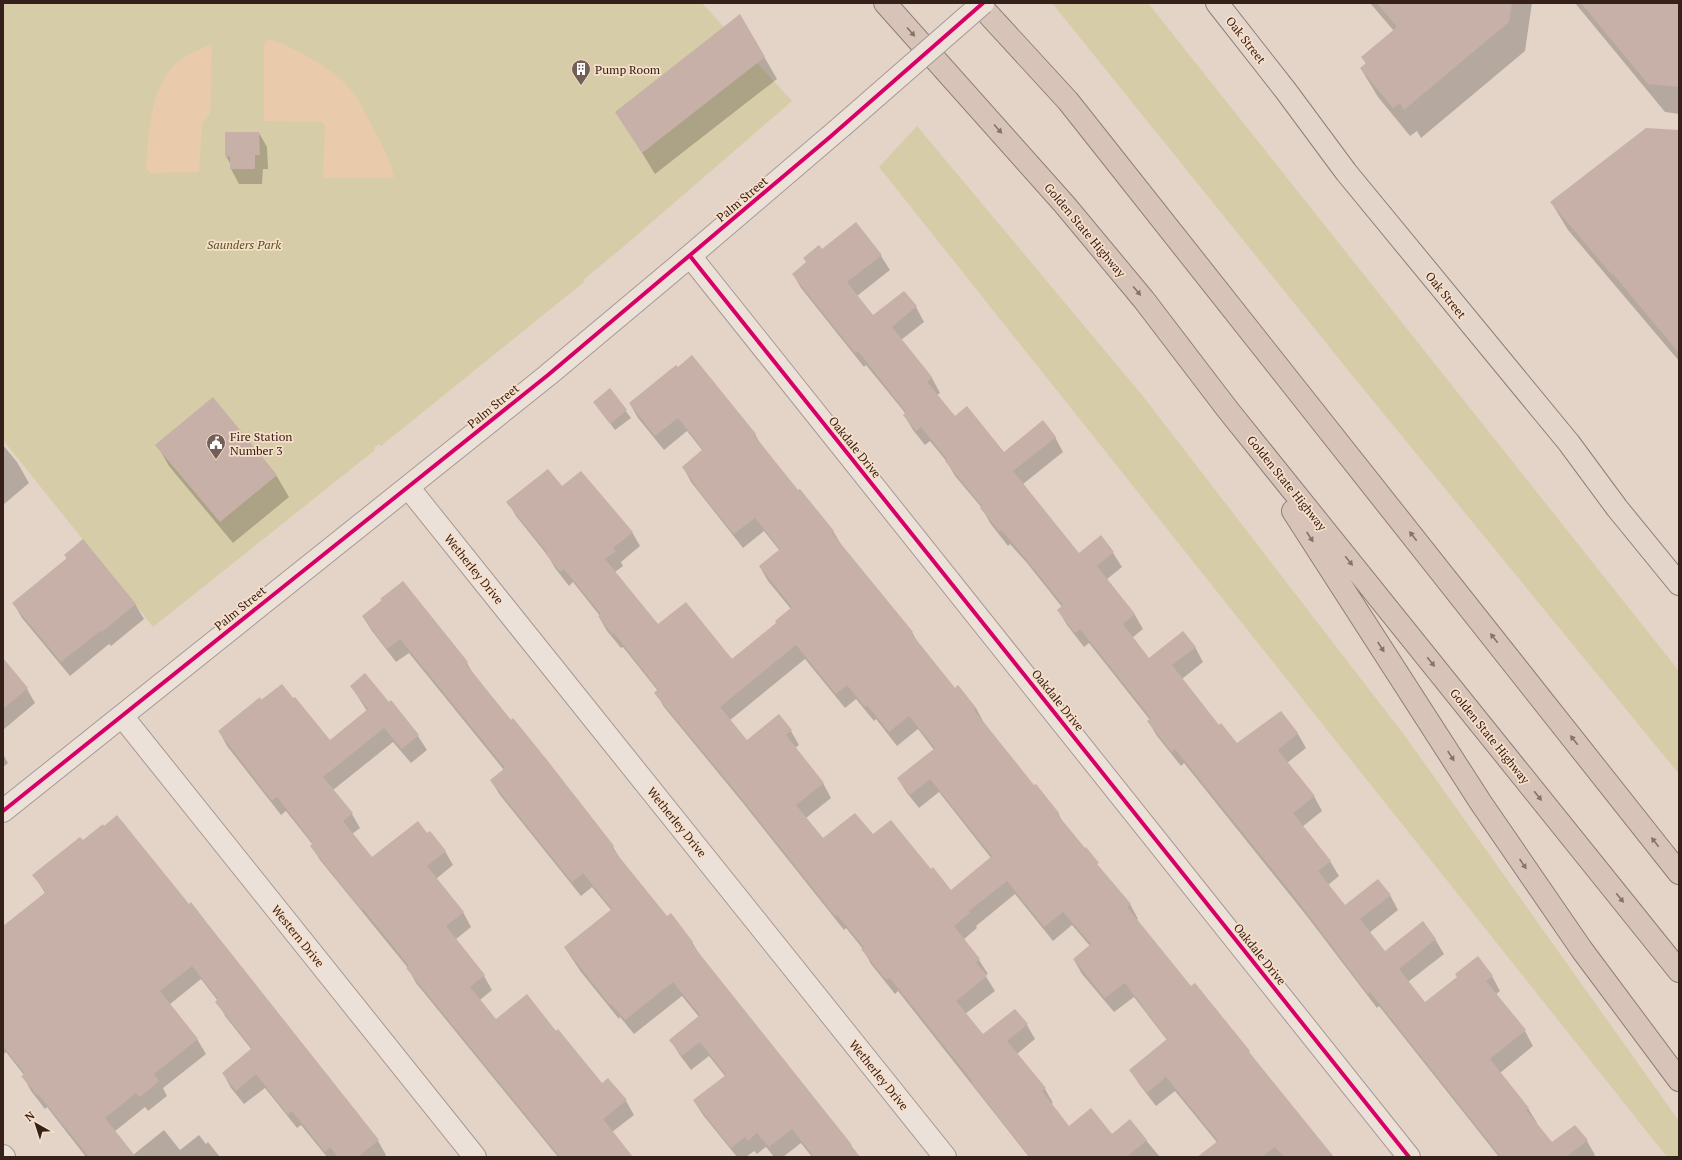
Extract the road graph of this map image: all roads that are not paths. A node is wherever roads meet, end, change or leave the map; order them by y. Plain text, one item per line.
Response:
1 (885, 3) edge
2 (978, 3) edge
3 (983, 3) edge
4 (1217, 3) edge
5 (690, 256) junction
6 (1228, 410) junction
7 (408, 487) junction
8 (1679, 584) edge
9 (122, 716) junction
10 (3, 811) edge
11 (1679, 873) edge
12 (1679, 971) edge
13 (1679, 1080) edge
14 (475, 1157) edge
15 (945, 1157) edge
16 (1409, 1157) edge

1 -> 6 highway, Golden State Highway
11 -> 2 highway
3 - 5 street, Palm Street, bridge
4 - 8 main road, Oak Street
5 - 7 street, Palm Street
5 - 16 street, Oakdale Drive
6 -> 12 highway, Golden State Highway
6 -> 13 highway
7 - 9 street, Palm Street
7 - 15 street, Wetherley Drive
9 - 10 street, Palm Street
9 - 14 street, Western Drive

